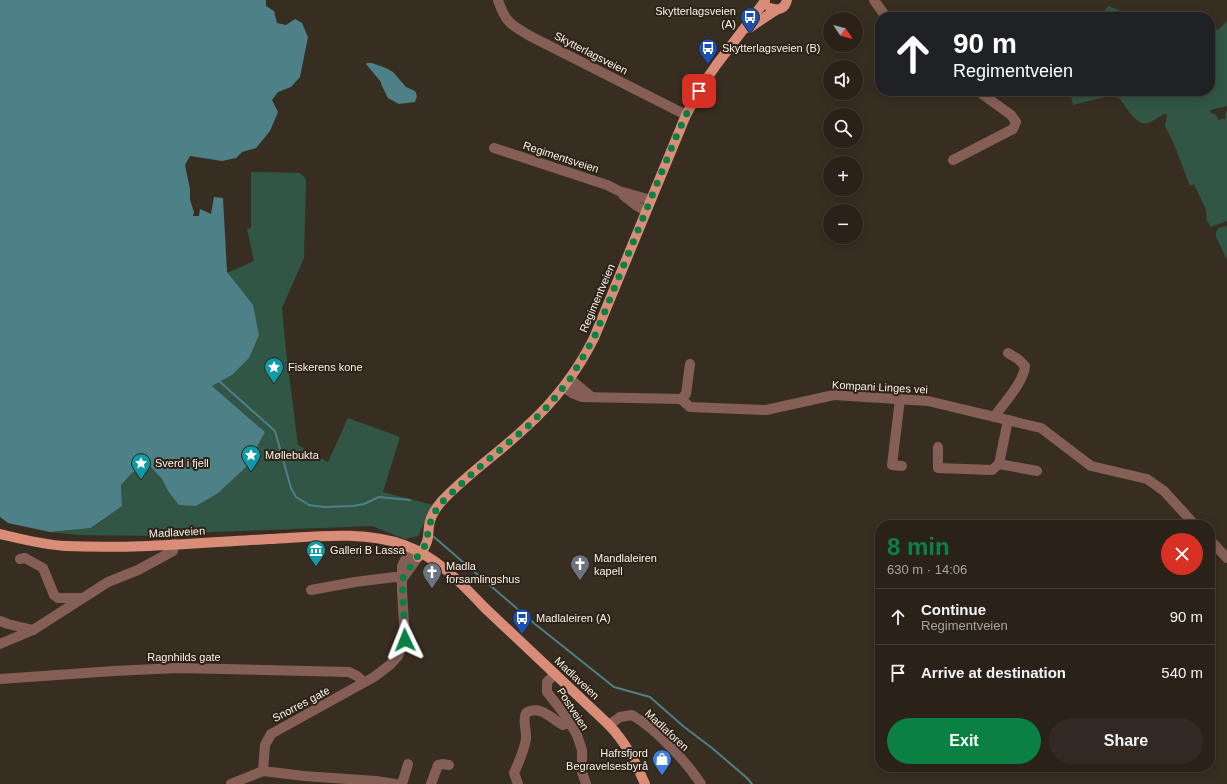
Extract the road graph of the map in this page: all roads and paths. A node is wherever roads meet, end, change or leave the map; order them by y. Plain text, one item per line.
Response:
1 (498, 0) edge
2 (787, 0) edge
3 (874, 0) edge
4 (765, 1) edge
5 (776, 10) junction
6 (882, 12) edge
7 (734, 42) junction
8 (985, 96) edge
9 (686, 115) junction
10 (494, 148) dead end
11 (953, 160) dead end
12 (619, 191) junction
13 (651, 200) junction
14 (646, 211) junction
15 (1008, 353) dead end
16 (690, 364) dead end
17 (567, 383) junction
18 (900, 399) junction
19 (681, 400) junction
20 (994, 417) junction
21 (1008, 420) junction
22 (938, 447) dead end
23 (999, 464) junction
24 (902, 466) dead end
25 (1037, 471) dead end
26 (1190, 520) edge
27 (0, 534) edge
28 (174, 544) junction
29 (1215, 545) edge
30 (416, 553) junction
31 (20, 558) dead end
32 (1227, 558) edge
33 (402, 579) junction
34 (311, 590) dead end
35 (82, 598) junction
36 (0, 621) edge
37 (33, 630) junction
38 (0, 644) edge
39 (555, 674) junction
40 (0, 679) edge
41 (364, 682) junction
42 (570, 723) junction
43 (609, 725) junction
44 (408, 764) dead end
45 (449, 765) dead end
46 (263, 772) junction
47 (303, 780) edge
48 (231, 784) edge
49 (396, 784) edge
50 (400, 784) edge
51 (431, 784) edge
52 (518, 784) edge
53 (586, 784) edge
54 (645, 784) edge
55 (701, 784) edge

1 - 9 street, Skytterlagsveien
2 - 5 main road, Regimentveien
3 - 6 street
4 - 5 main road
4 - 7 main road, Regimentveien
5 - 7 main road, Regimentveien
7 - 9 main road, Regimentveien
8 - 11 street
9 - 13 main road, Regimentveien
10 - 12 street, Regimentsveien
12 - 13 street, Regimentsveien
12 - 14 street, Regimentsveien
13 - 14 main road, Regimentveien
14 - 17 main road, Regimentveien
15 - 20 street
16 - 19 street
17 - 19 street, Kompani Linges vei
17 - 30 main road, Regimentveien
18 - 19 street, Kompani Linges vei
18 - 20 street, Kompani Linges vei
18 - 24 street
20 - 21 street, Kompani Linges vei
21 - 23 street
21 - 26 street, Kompani Linges vei
22 - 23 street
23 - 25 street
27 - 28 main road, Madlaveien
28 - 30 main road, Madlaveien
28 - 35 street
29 - 32 street
30 - 33 street, Snorres gate
30 - 39 main road, Madlaveien
31 - 35 street
33 - 34 street
33 - 41 street, Snorres gate
35 - 37 street
36 - 37 street
37 - 38 street
39 - 42 street, Postveien
39 - 43 main road, Madlaveien
40 - 41 street, Ragnhilds gate
41 - 46 street, Snorres gate
42 - 52 street
42 - 53 street, Postveien
43 - 54 main road, Madlaveien
43 - 55 street, Madlaforen
44 - 50 street
45 - 51 street
46 - 47 street
46 - 48 street
47 - 49 street

